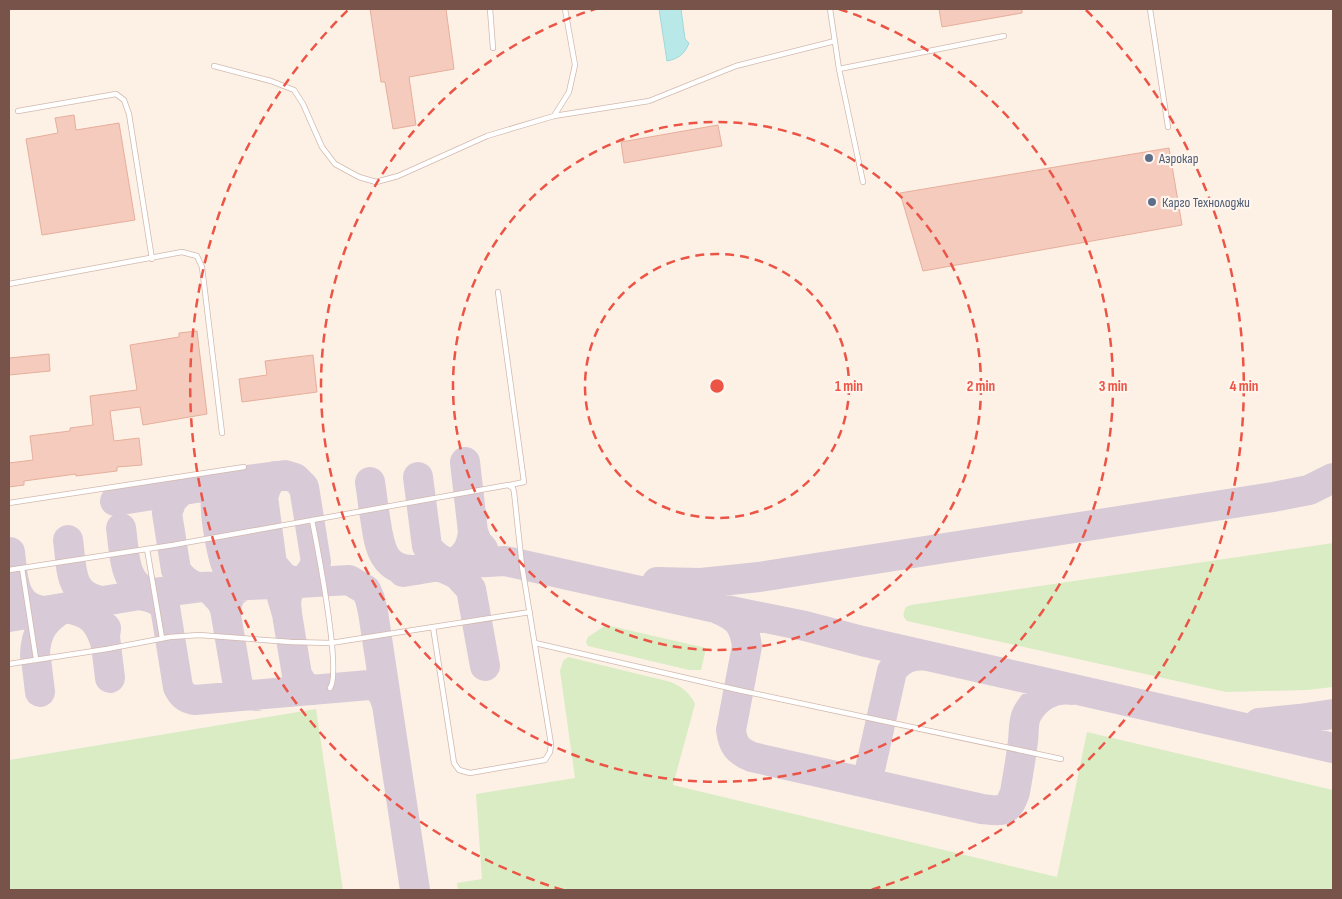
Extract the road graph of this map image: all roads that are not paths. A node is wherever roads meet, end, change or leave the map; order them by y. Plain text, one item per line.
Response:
1 (490, 9) edge
2 (565, 9) edge
3 (830, 9) edge
4 (1150, 9) edge
5 (1004, 36) dead end
6 (835, 41) junction
7 (493, 48) dead end
8 (214, 66) dead end
9 (839, 69) junction
10 (18, 111) dead end
11 (554, 116) junction
12 (1168, 127) dead end
13 (863, 182) dead end
14 (152, 259) junction
15 (9, 284) edge
16 (498, 292) dead end
17 (222, 433) dead end
18 (244, 467) dead end
19 (508, 485) junction
20 (9, 503) edge
21 (312, 520) junction
22 (147, 549) junction
23 (22, 568) junction
24 (9, 570) edge
25 (530, 612) junction
26 (433, 627) junction
27 (162, 638) junction
28 (331, 643) junction
29 (535, 644) junction
30 (36, 659) junction
31 (9, 664) edge
32 (330, 688) dead end
33 (1061, 759) dead end

1 - 7 lane
2 - 11 lane
3 - 6 lane
4 - 12 lane
5 - 9 lane
6 - 9 lane
6 - 11 lane
8 - 11 lane
9 - 13 lane
10 - 14 lane
14 - 15 lane
14 - 17 lane
16 - 19 lane
18 - 20 lane
19 - 21 lane
19 - 25 lane
21 - 22 lane
21 - 28 lane
22 - 23 lane
22 - 27 lane
23 - 24 lane
23 - 30 lane
25 - 26 lane
25 - 29 lane
26 - 28 lane
26 - 29 lane
27 - 28 lane
27 - 30 lane
28 - 32 lane
29 - 33 lane
30 - 31 lane

